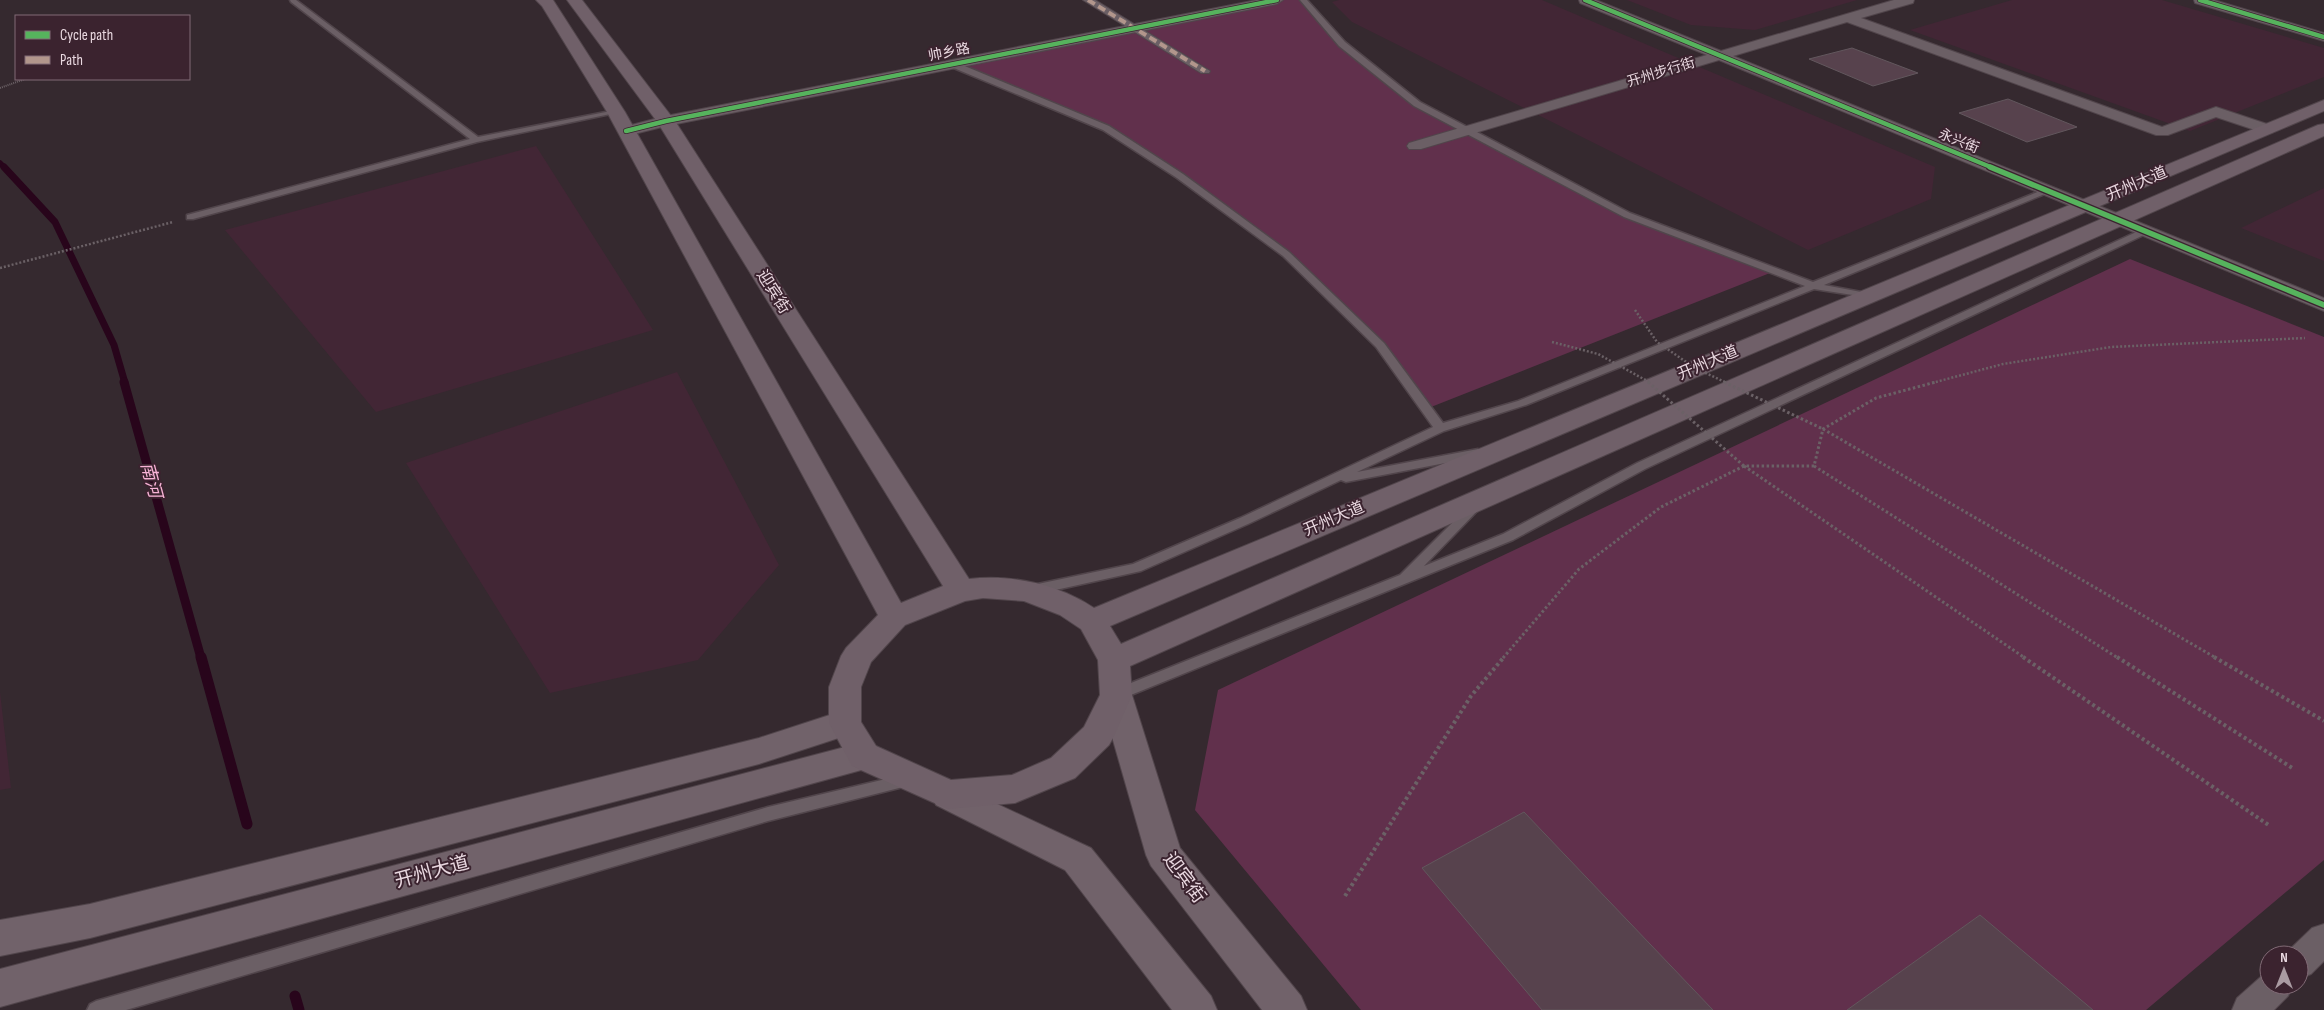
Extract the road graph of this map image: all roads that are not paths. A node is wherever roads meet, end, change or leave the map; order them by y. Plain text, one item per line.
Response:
1 (574, 0) edge
2 (1088, 0) edge
3 (1278, 0) edge
4 (1303, 0) edge
5 (1585, 0) edge
6 (1908, 0) edge
7 (2200, 0) edge
8 (293, 1) edge
9 (546, 1) edge
10 (1848, 18) junction
11 (1133, 28) junction
12 (2324, 37) edge
13 (1719, 55) junction
14 (952, 64) junction
15 (1205, 71) dead end
16 (2324, 105) edge
17 (621, 121) junction
18 (666, 121) junction
19 (2267, 129) junction
20 (2324, 129) edge
21 (1467, 130) junction
22 (476, 140) junction
23 (1415, 146) dead end
24 (2048, 191) junction
25 (2084, 206) junction
26 (190, 217) road end
27 (2116, 219) junction
28 (2146, 231) junction
29 (1815, 286) junction
30 (1868, 296) junction
31 (2324, 304) edge
32 (1440, 428) junction
33 (1505, 448) junction
34 (1326, 482) junction
35 (1486, 496) junction
36 (1401, 580) junction
37 (961, 591) junction
38 (1027, 591) junction
39 (894, 617) junction
40 (1092, 621) junction
41 (1114, 660) junction
42 (1116, 695) junction
43 (845, 723) junction
44 (864, 756) junction
45 (913, 779) junction
46 (948, 795) junction
47 (90, 921) junction
48 (0, 925) edge
49 (0, 938) edge
50 (2324, 940) edge
51 (2309, 954) edge
52 (0, 988) edge
53 (2265, 995) edge
54 (96, 1010) edge
55 (1197, 1010) edge
56 (1286, 1010) edge
57 (2249, 1010) edge

1 - 18 highway, 迎宾街
2 - 11 street
3 - 11 street, 帅乡路
4 - 21 lane
5 - 13 street, 永兴街
6 - 10 street, 开州步行街
7 - 12 street
8 - 22 lane
9 - 17 highway
10 - 13 street, 开州步行街
10 - 19 street
11 - 14 street, 帅乡路
11 - 15 street
13 - 21 street, 开州步行街
13 - 24 street, 永兴街
14 - 18 street, 帅乡路
14 - 32 lane
16 - 19 highway, 开州大道
17 - 18 street, 帅乡路
17 - 22 lane
17 - 39 highway
18 - 37 highway, 迎宾街
19 - 25 highway, 开州大道
20 - 27 highway, 开州大道
21 - 23 street, 开州步行街
21 - 29 lane
22 - 26 lane
24 - 25 street, 永兴街
24 - 29 lane
25 - 27 street, 永兴街
25 - 30 highway, 开州大道
27 - 28 street, 永兴街
27 - 35 highway, 开州大道
28 - 31 street, 永兴街
28 - 36 lane
29 - 30 lane
29 - 32 lane
30 - 33 highway, 开州大道
32 - 34 lane
33 - 34 lane
33 - 40 highway, 开州大道
34 - 38 lane
35 - 36 lane
35 - 41 highway, 开州大道
36 - 42 lane
37 - 38 highway
37 - 39 highway
38 - 40 highway
39 - 43 highway
40 - 41 highway
41 - 42 highway
42 - 46 highway
42 - 56 main road, 迎宾街
43 - 44 highway
43 - 47 main road
44 - 45 highway
44 - 52 main road, 开州大道
45 - 46 highway
45 - 54 lane
46 - 55 main road
47 - 48 lane
47 - 49 main road
50 - 51 street
53 - 57 street

